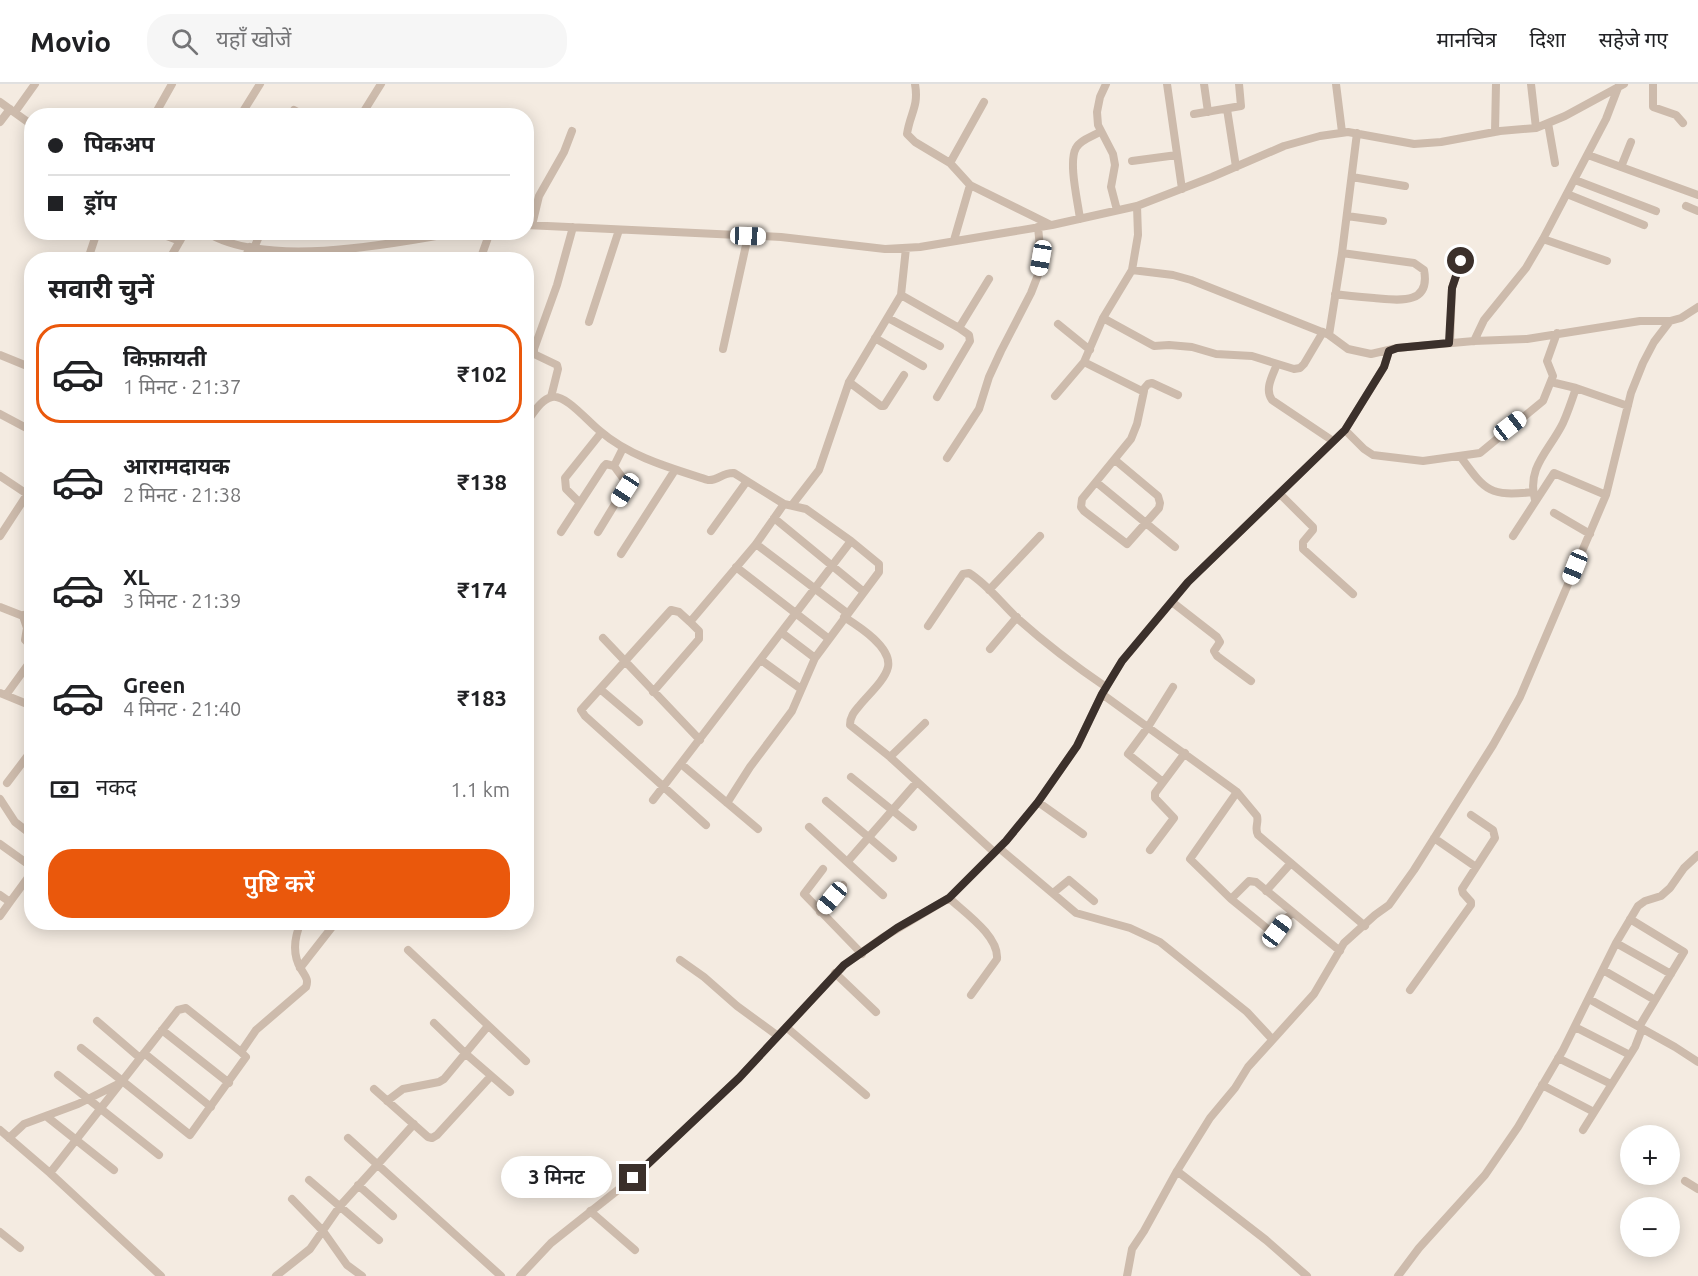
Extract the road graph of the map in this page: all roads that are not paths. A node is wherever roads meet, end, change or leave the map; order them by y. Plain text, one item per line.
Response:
1 (35, 84) edge
2 (172, 84) edge
3 (260, 84) edge
4 (381, 84) edge
5 (915, 84) edge
6 (1106, 84) edge
7 (1167, 84) edge
8 (1204, 84) edge
9 (1239, 84) edge
10 (1336, 84) edge
11 (1496, 84) edge
12 (1531, 84) edge
13 (1653, 84) edge
14 (1621, 85) edge
15 (0, 102) edge
16 (984, 102) dead end
17 (158, 108) edge
18 (245, 108) edge
19 (366, 108) edge
20 (1227, 109) junction
21 (12, 111) junction
22 (1208, 112) junction
23 (1194, 114) dead end
24 (24, 119) edge
25 (0, 122) edge
26 (1548, 123) junction
27 (1683, 123) dead end
28 (1536, 128) junction
29 (572, 131) dead end
30 (1100, 132) junction
31 (1342, 132) junction
32 (1495, 132) junction
33 (1357, 133) junction
34 (1631, 142) dead end
35 (1177, 155) junction
36 (1588, 155) junction
37 (1132, 161) dead end
38 (950, 163) junction
39 (1555, 163) dead end
40 (1236, 167) junction
41 (1621, 167) junction
42 (1352, 177) junction
43 (1575, 180) junction
44 (970, 185) junction
45 (1405, 186) dead end
46 (1182, 189) junction
47 (1567, 194) junction
48 (1698, 195) edge
49 (1137, 206) junction
50 (1686, 206) dead end
51 (534, 210) edge
52 (1117, 210) junction
53 (1656, 211) dead end
54 (1698, 211) edge
55 (1347, 216) junction
56 (1080, 219) junction
57 (1383, 221) dead end
58 (534, 225) edge
59 (1052, 225) junction
60 (1644, 225) dead end
61 (573, 227) junction
62 (1038, 227) junction
63 (619, 230) junction
64 (748, 236) junction
65 (1543, 239) junction
66 (218, 240) edge
67 (256, 240) edge
68 (393, 240) edge
69 (954, 240) junction
70 (180, 241) edge
71 (252, 247) junction
72 (906, 248) junction
73 (174, 252) edge
74 (249, 252) edge
75 (1342, 253) junction
76 (1461, 261) dead end
77 (1607, 261) dead end
78 (1132, 270) junction
79 (989, 279) dead end
80 (1335, 294) junction
81 (901, 295) junction
82 (1698, 307) edge
83 (888, 318) junction
84 (1103, 318) junction
85 (1670, 321) junction
86 (589, 322) dead end
87 (1058, 324) dead end
88 (959, 328) junction
89 (1326, 333) junction
90 (1557, 333) junction
91 (875, 338) junction
92 (1473, 341) junction
93 (1449, 343) junction
94 (940, 345) dead end
95 (723, 348) dead end
96 (1090, 350) junction
97 (1389, 351) junction
98 (0, 355) edge
99 (1084, 362) junction
100 (1277, 364) junction
101 (24, 365) edge
102 (923, 366) dead end
103 (904, 375) dead end
104 (849, 382) junction
105 (1551, 382) junction
106 (1576, 388) junction
107 (1144, 391) junction
108 (1178, 395) dead end
109 (1055, 396) dead end
110 (551, 397) junction
111 (937, 397) dead end
112 (1628, 406) junction
113 (534, 412) edge
114 (0, 414) edge
115 (24, 427) edge
116 (1345, 430) junction
117 (601, 433) junction
118 (1333, 441) junction
119 (623, 448) junction
120 (1460, 456) junction
121 (947, 458) dead end
122 (1115, 460) junction
123 (614, 466) junction
124 (675, 470) junction
125 (0, 476) edge
126 (747, 481) junction
127 (1096, 483) junction
128 (24, 491) edge
129 (1280, 494) junction
130 (1606, 495) junction
131 (1534, 496) junction
132 (24, 501) edge
133 (579, 502) junction
134 (788, 504) junction
135 (1554, 513) dead end
136 (774, 518) junction
137 (1146, 524) junction
138 (711, 531) dead end
139 (561, 532) dead end
140 (598, 532) dead end
141 (1590, 534) junction
142 (0, 536) edge
143 (1040, 536) dead end
144 (1513, 536) dead end
145 (851, 541) junction
146 (756, 544) junction
147 (1174, 548) dead end
148 (621, 554) dead end
149 (833, 566) junction
150 (736, 567) junction
151 (814, 590) junction
152 (989, 590) junction
153 (864, 592) junction
154 (1353, 594) dead end
155 (1172, 602) junction
156 (0, 607) edge
157 (796, 614) junction
158 (845, 615) junction
159 (23, 616) joint
160 (1017, 617) junction
161 (24, 619) edge
162 (690, 622) junction
163 (928, 626) dead end
164 (782, 633) junction
165 (603, 638) dead end
166 (829, 639) junction
167 (990, 649) dead end
168 (815, 658) junction
169 (761, 660) junction
170 (626, 662) junction
171 (24, 669) edge
172 (1251, 681) dead end
173 (1173, 687) dead end
174 (600, 689) junction
175 (801, 689) junction
176 (1104, 690) junction
177 (653, 692) junction
178 (3, 694) edge
179 (24, 703) edge
180 (639, 722) dead end
181 (925, 723) dead end
182 (1149, 727) junction
183 (700, 740) junction
184 (1185, 753) junction
185 (890, 757) junction
186 (23, 761) edge
187 (681, 764) junction
188 (851, 777) dead end
189 (917, 782) junction
190 (1163, 782) junction
191 (7, 783) dead end
192 (664, 787) junction
193 (1237, 792) junction
194 (0, 799) edge
195 (653, 800) dead end
196 (826, 801) dead end
197 (1038, 802) junction
198 (727, 803) junction
199 (893, 811) junction
200 (1471, 815) dead end
201 (706, 825) dead end
202 (809, 827) dead end
203 (913, 827) dead end
204 (24, 829) edge
205 (758, 829) dead end
206 (1083, 834) dead end
207 (869, 838) junction
208 (1434, 838) junction
209 (0, 844) edge
210 (996, 850) junction
211 (1150, 850) dead end
212 (1698, 855) edge
213 (893, 858) dead end
214 (24, 861) edge
215 (848, 861) junction
216 (1291, 863) junction
217 (1476, 867) junction
218 (823, 869) dead end
219 (24, 882) edge
220 (843, 885) dead end
221 (1266, 891) junction
222 (1053, 893) junction
223 (0, 895) edge
224 (883, 895) dead end
225 (949, 898) junction
226 (1231, 899) junction
227 (1094, 901) dead end
228 (9, 902) junction
229 (820, 912) junction
230 (1292, 912) junction
231 (0, 916) edge
232 (1630, 919) junction
233 (1365, 926) junction
234 (298, 930) edge
235 (330, 930) edge
236 (1616, 943) junction
237 (408, 950) dead end
238 (1340, 951) junction
239 (862, 954) junction
240 (680, 960) dead end
241 (300, 968) junction
242 (1603, 970) junction
243 (835, 973) junction
244 (1671, 974) junction
245 (1410, 990) dead end
246 (971, 995) dead end
247 (1589, 999) junction
248 (1655, 1000) junction
249 (876, 1012) dead end
250 (97, 1022) dead end
251 (434, 1023) dead end
252 (488, 1026) junction
253 (786, 1027) junction
254 (1575, 1027) junction
255 (1640, 1028) junction
256 (162, 1030) junction
257 (778, 1036) junction
258 (1272, 1039) junction
259 (81, 1048) dead end
260 (241, 1052) junction
261 (466, 1054) junction
262 (1630, 1055) junction
263 (142, 1056) junction
264 (1558, 1058) junction
265 (526, 1061) dead end
266 (1698, 1062) edge
267 (58, 1076) dead end
268 (491, 1076) junction
269 (121, 1082) junction
270 (229, 1083) junction
271 (1611, 1084) junction
272 (1542, 1085) junction
273 (374, 1089) dead end
274 (510, 1092) dead end
275 (866, 1095) dead end
276 (88, 1099) junction
277 (387, 1101) junction
278 (212, 1107) junction
279 (100, 1109) junction
280 (1594, 1112) junction
281 (46, 1116) junction
282 (414, 1124) junction
283 (0, 1130) edge
284 (1583, 1130) dead end
285 (9, 1138) junction
286 (348, 1138) dead end
287 (76, 1140) junction
288 (159, 1155) dead end
289 (377, 1163) junction
290 (114, 1170) dead end
291 (1177, 1171) junction
292 (50, 1173) junction
293 (309, 1180) dead end
294 (1685, 1180) dead end
295 (358, 1185) junction
296 (1698, 1189) edge
297 (292, 1199) dead end
298 (340, 1206) junction
299 (590, 1211) junction
300 (393, 1216) dead end
301 (323, 1231) junction
302 (0, 1232) edge
303 (379, 1240) dead end
304 (20, 1248) dead end
305 (635, 1250) dead end
306 (161, 1276) edge
307 (276, 1276) edge
308 (362, 1276) edge
309 (501, 1276) edge
310 (520, 1276) edge
311 (1127, 1276) edge
312 (1307, 1276) edge
313 (1398, 1276) edge

1 - 21 street
2 - 17 street
3 - 18 street
4 - 19 street
5 - 38 street
6 - 30 street
7 - 35 street
8 - 22 street
9 - 20 street
10 - 31 street
11 - 32 street
12 - 28 street
13 - 27 street
14 - 26 street
14 - 36 street
15 - 21 street
16 - 38 street
20 - 22 street
20 - 40 street
21 - 24 street
21 - 25 street
22 - 23 street
26 - 28 street
26 - 39 street
28 - 32 street
29 - 51 street
30 - 52 street
30 - 56 street
31 - 33 street
31 - 40 street
32 - 33 street
33 - 42 street
34 - 41 street
35 - 37 street
35 - 46 street
36 - 41 street
36 - 43 street
38 - 44 street
40 - 46 street
41 - 48 street
42 - 45 street
42 - 55 street
43 - 47 street
43 - 53 street
44 - 59 street
44 - 69 street
46 - 49 street
47 - 60 street
47 - 65 street
49 - 52 street
49 - 78 street
50 - 54 street
52 - 56 street
55 - 57 street
55 - 75 street
56 - 59 street
58 - 61 street
59 - 62 street
61 - 63 street
61 - 110 street
62 - 69 street
62 - 121 street
63 - 64 street
63 - 86 street
64 - 72 street
64 - 95 street
65 - 77 street
65 - 92 street
66 - 71 street
67 - 71 street
68 - 71 street
69 - 72 street
70 - 73 street
71 - 74 street
72 - 81 street
75 - 80 street
75 - 80 street
76 - 93 street
78 - 84 street
78 - 89 street
79 - 88 street
80 - 89 street
81 - 83 street
81 - 88 street
82 - 85 street
83 - 91 street
83 - 94 street
84 - 96 street
84 - 100 street
85 - 90 street
85 - 112 street
87 - 96 street
88 - 111 street
89 - 97 street
89 - 100 street
90 - 92 street
90 - 105 street
91 - 102 street
91 - 104 street
92 - 93 street
93 - 97 street
96 - 99 street
97 - 116 street
98 - 101 street
99 - 107 street
99 - 109 street
100 - 118 street
103 - 104 street
104 - 134 street
105 - 106 street
105 - 120 street
106 - 112 street
106 - 131 street
107 - 108 street
107 - 122 street
110 - 113 street
110 - 117 street
112 - 130 street
114 - 115 street
116 - 118 street
116 - 120 street
117 - 119 street
117 - 133 street
118 - 129 street
119 - 123 street
119 - 124 street
120 - 131 street
122 - 127 street
122 - 137 street
123 - 133 street
123 - 140 street
124 - 126 street
124 - 148 street
125 - 128 street
126 - 134 street
126 - 138 street
127 - 137 street
127 - 137 street
129 - 154 street
129 - 155 street
130 - 131 street
130 - 141 street
131 - 144 street
132 - 142 street
133 - 139 street
134 - 136 street
134 - 145 street
135 - 141 street
136 - 146 street
136 - 149 street
137 - 147 street
141 - 208 street
143 - 152 street
145 - 149 street
145 - 153 street
146 - 150 street
146 - 151 street
149 - 151 street
149 - 153 street
150 - 157 street
150 - 162 street
151 - 157 street
151 - 158 street
152 - 160 street
152 - 163 street
153 - 158 street
155 - 172 street
155 - 176 street
156 - 159 street
157 - 164 street
157 - 166 street
158 - 166 street
158 - 185 street
159 - 161 street
160 - 167 street
160 - 176 street
162 - 170 street
162 - 177 street
164 - 168 street
164 - 169 street
165 - 170 street
166 - 168 street
168 - 175 street
169 - 175 street
169 - 183 street
170 - 174 street
170 - 177 street
171 - 178 street
173 - 182 street
174 - 180 street
174 - 192 street
175 - 198 street
176 - 182 street
176 - 197 street
177 - 183 street
178 - 179 street
181 - 185 street
182 - 184 street
182 - 190 street
183 - 187 street
184 - 190 street
184 - 193 street
185 - 189 street
186 - 191 street
187 - 192 street
187 - 198 street
188 - 199 street
189 - 199 street
189 - 210 street
190 - 211 street
192 - 195 street
192 - 201 street
193 - 216 street
193 - 226 street
194 - 204 street
196 - 207 street
197 - 206 street
197 - 210 street
198 - 205 street
199 - 203 street
199 - 207 street
200 - 217 street
202 - 215 street
207 - 213 street
207 - 215 street
208 - 217 street
208 - 233 street
209 - 214 street
210 - 222 street
210 - 225 street
212 - 232 street
215 - 224 street
216 - 221 street
216 - 233 street
217 - 245 street
218 - 229 street
219 - 228 street
220 - 229 street
221 - 226 street
221 - 230 street
222 - 227 street
222 - 258 street
223 - 228 street
225 - 239 street
225 - 246 street
226 - 230 street
228 - 231 street
229 - 239 street
230 - 238 street
232 - 236 street
232 - 244 street
233 - 238 street
234 - 241 street
235 - 241 street
236 - 242 street
236 - 244 street
237 - 252 street
238 - 258 street
239 - 243 street
240 - 257 street
241 - 260 street
242 - 247 street
242 - 248 street
243 - 249 street
243 - 253 street
244 - 248 street
247 - 254 street
247 - 255 street
248 - 255 street
250 - 263 street
251 - 261 street
252 - 261 street
252 - 265 street
253 - 257 street
253 - 275 street
254 - 262 street
254 - 264 street
255 - 262 street
255 - 266 street
256 - 260 street
256 - 263 street
256 - 270 street
257 - 299 street
258 - 291 street
259 - 269 street
260 - 270 street
261 - 268 street
261 - 277 street
262 - 271 street
263 - 269 street
263 - 278 street
264 - 271 street
264 - 272 street
267 - 276 street
268 - 274 street
268 - 282 street
269 - 276 street
269 - 278 street
269 - 279 street
270 - 278 street
271 - 280 street
272 - 280 street
272 - 313 street
273 - 277 street
276 - 279 street
276 - 281 street
277 - 282 street
279 - 287 street
279 - 288 street
280 - 284 street
281 - 285 street
281 - 287 street
282 - 289 street
283 - 285 street
285 - 292 street
286 - 289 street
287 - 290 street
287 - 292 street
289 - 295 street
289 - 309 street
291 - 311 street
291 - 312 street
292 - 306 street
293 - 298 street
294 - 296 street
295 - 298 street
295 - 300 street
297 - 301 street
298 - 301 street
298 - 303 street
299 - 305 street
299 - 310 street
301 - 307 street
301 - 308 street
302 - 304 street

